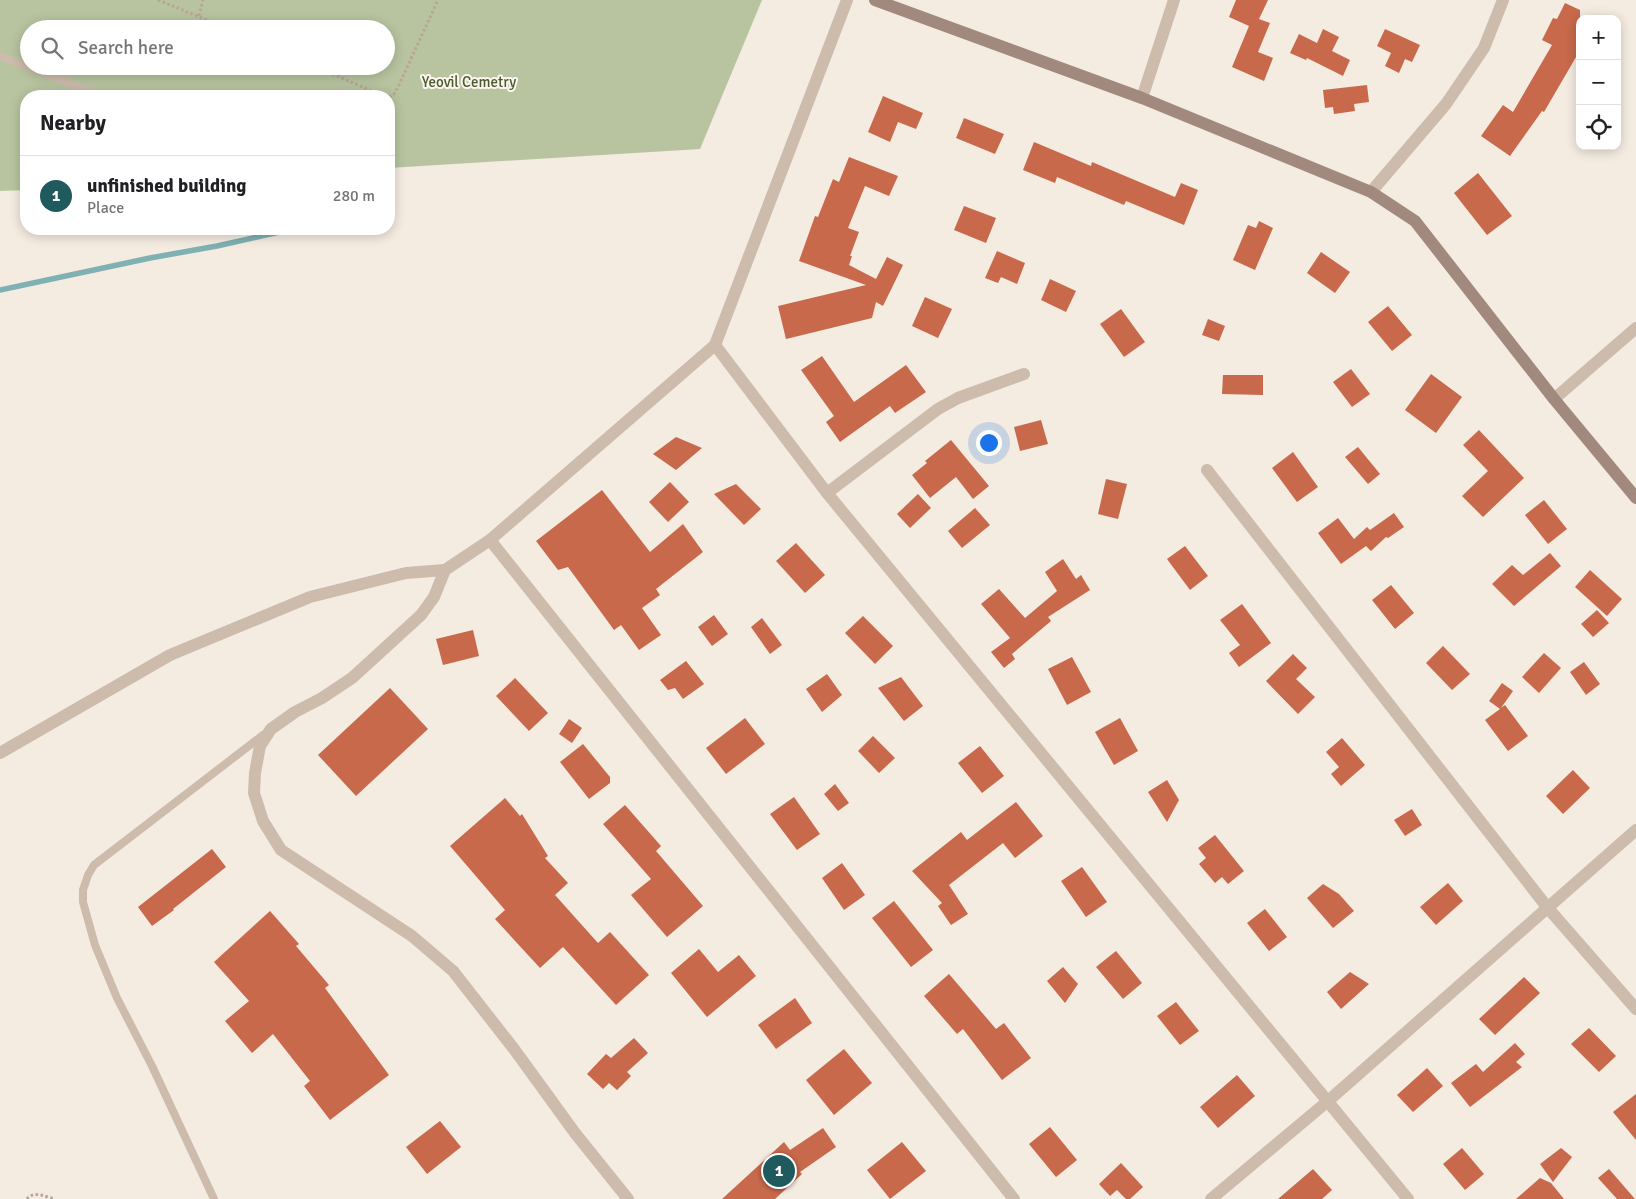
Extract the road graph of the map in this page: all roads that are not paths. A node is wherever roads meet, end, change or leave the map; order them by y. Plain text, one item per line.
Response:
1 (847, 0) edge
2 (875, 0) edge
3 (1174, 0) edge
4 (1503, 0) edge
5 (0, 56) edge
6 (20, 64) edge
7 (49, 75) edge
8 (88, 90) edge
9 (1142, 98) junction
10 (1371, 192) junction
11 (1636, 328) edge
12 (715, 344) junction
13 (1024, 374) dead end
14 (1554, 399) junction
15 (1207, 470) dead end
16 (827, 493) junction
17 (1636, 498) edge
18 (490, 540) junction
19 (445, 570) junction
20 (271, 729) junction
21 (0, 753) edge
22 (1636, 830) edge
23 (1547, 907) junction
24 (1636, 1010) edge
25 (1328, 1101) junction
26 (214, 1199) edge
27 (628, 1199) edge
28 (1014, 1199) edge
29 (1211, 1199) edge
30 (1408, 1199) edge

1 - 12 street
2 - 9 street
3 - 9 street
4 - 10 street
5 - 6 lane
7 - 8 lane
9 - 10 street
10 - 14 street
11 - 14 street
12 - 16 street
12 - 18 street
13 - 16 street
14 - 17 street
15 - 23 street
16 - 25 street
18 - 19 street
18 - 28 street
19 - 20 street
19 - 21 street
20 - 26 lane
20 - 27 street
22 - 23 street
23 - 24 street
23 - 25 street
25 - 29 street
25 - 30 street

